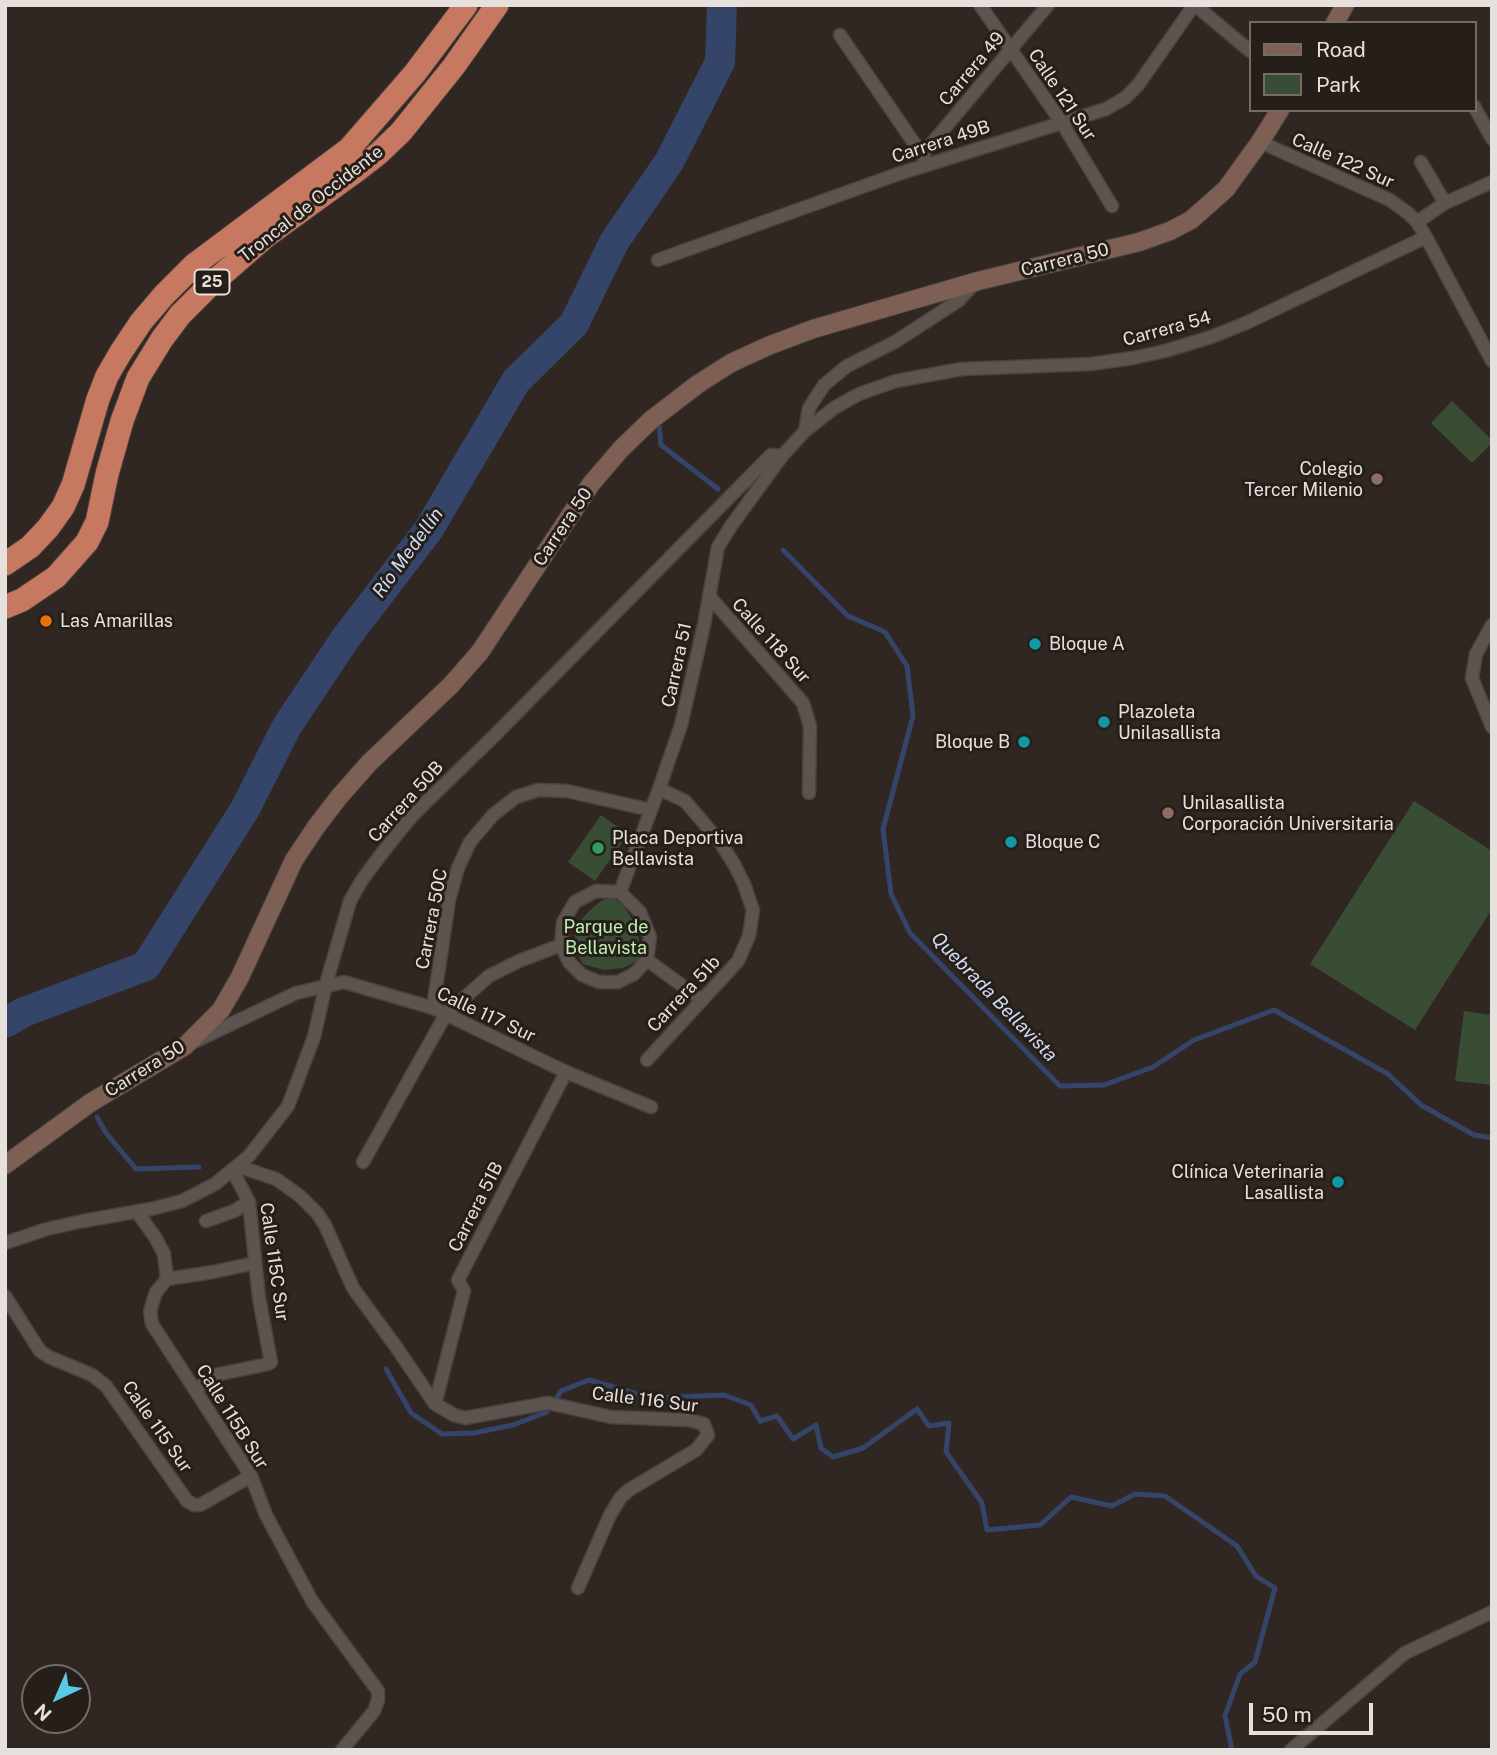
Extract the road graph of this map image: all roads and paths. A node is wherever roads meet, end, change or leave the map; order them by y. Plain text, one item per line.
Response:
1 (466, 5) edge
2 (497, 5) edge
3 (980, 5) edge
4 (1048, 5) edge
5 (1195, 5) edge
6 (1345, 5) edge
7 (1336, 21) edge
8 (840, 35) dead end
9 (1248, 49) edge
10 (1011, 50) junction
11 (1476, 110) edge
12 (1279, 112) edge
13 (1062, 122) junction
14 (1492, 139) edge
15 (1260, 142) junction
16 (926, 160) junction
17 (1421, 162) dead end
18 (1492, 182) edge
19 (1446, 204) junction
20 (1112, 206) dead end
21 (1417, 222) junction
22 (1426, 237) junction
23 (658, 260) dead end
24 (978, 281) junction
25 (1492, 362) edge
26 (896, 381) joint
27 (805, 431) junction
28 (782, 456) junction
29 (5, 564) edge
30 (709, 596) junction
31 (5, 607) edge
32 (1492, 625) edge
33 (1492, 727) edge
34 (659, 789) junction
35 (809, 793) dead end
36 (651, 810) junction
37 (620, 892) junction
38 (561, 946) junction
39 (647, 960) junction
40 (326, 984) junction
41 (702, 1000) junction
42 (433, 1008) junction
43 (446, 1014) junction
44 (185, 1046) junction
45 (647, 1060) dead end
46 (566, 1072) junction
47 (652, 1107) dead end
48 (363, 1162) dead end
49 (5, 1165) edge
50 (235, 1168) junction
51 (249, 1202) junction
52 (137, 1212) junction
53 (206, 1221) dead end
54 (5, 1242) edge
55 (255, 1263) junction
56 (167, 1279) junction
57 (5, 1296) edge
58 (195, 1390) junction
59 (435, 1404) junction
60 (251, 1476) junction
61 (578, 1588) dead end
62 (1492, 1612) edge
63 (342, 1750) edge
64 (1291, 1750) edge

1 - 29 highway, Troncal de Occidente / 25
2 - 31 highway, Troncal de Occidente / 25
3 - 10 street, Calle 121 Sur
4 - 10 street, Carrera 49
5 - 9 street
5 - 13 street, Carrera 49B
6 - 7 main road
8 - 16 street
10 - 13 street, Calle 121 Sur
10 - 16 street, Carrera 49
11 - 14 street
12 - 15 main road, Carrera 50
13 - 16 street, Carrera 49B
13 - 20 street, Calle 121 Sur
15 - 21 street, Calle 122 Sur
15 - 24 main road, Carrera 50
16 - 23 street, Carrera 49B
17 - 19 street
18 - 19 street
19 - 21 street
21 - 22 street, Calle 122 Sur
22 - 25 street, Calle 122 Sur
22 - 26 street, Carrera 54
24 - 27 street
24 - 44 main road, Carrera 50
26 - 27 street, Carrera 50B
27 - 28 street, Carrera 50B
28 - 30 street, Carrera 51
28 - 40 street, Carrera 50B
30 - 34 street, Carrera 51
30 - 35 street, Calle 118 Sur
32 - 33 street
34 - 36 street, Carrera 51
34 - 41 street, Carrera 51b
36 - 37 street, Carrera 51
36 - 42 street, Carrera 50C
37 - 38 street
37 - 39 street
38 - 39 street
38 - 43 street
39 - 41 street
40 - 42 street, Calle 117 Sur
40 - 44 street, Calle 117 Sur
40 - 50 street, Carrera 50B
41 - 45 street, Carrera 51b
42 - 43 street, Calle 117 Sur
43 - 46 street, Calle 117 Sur
43 - 48 street
44 - 49 main road, Carrera 50
46 - 47 street, Calle 117 Sur
46 - 59 street, Carrera 51B
50 - 51 street, Calle 115C Sur
50 - 52 street, Carrera 50B
50 - 59 street
51 - 53 street
51 - 55 street, Calle 115C Sur
52 - 54 street, Carrera 50B
52 - 56 street
55 - 56 street
55 - 58 street, Calle 115C Sur
56 - 58 street, Calle 115B Sur
57 - 60 street, Calle 115 Sur
58 - 60 street, Calle 115B Sur
59 - 61 street, Calle 116 Sur
60 - 63 street, Calle 115B Sur
62 - 64 street

